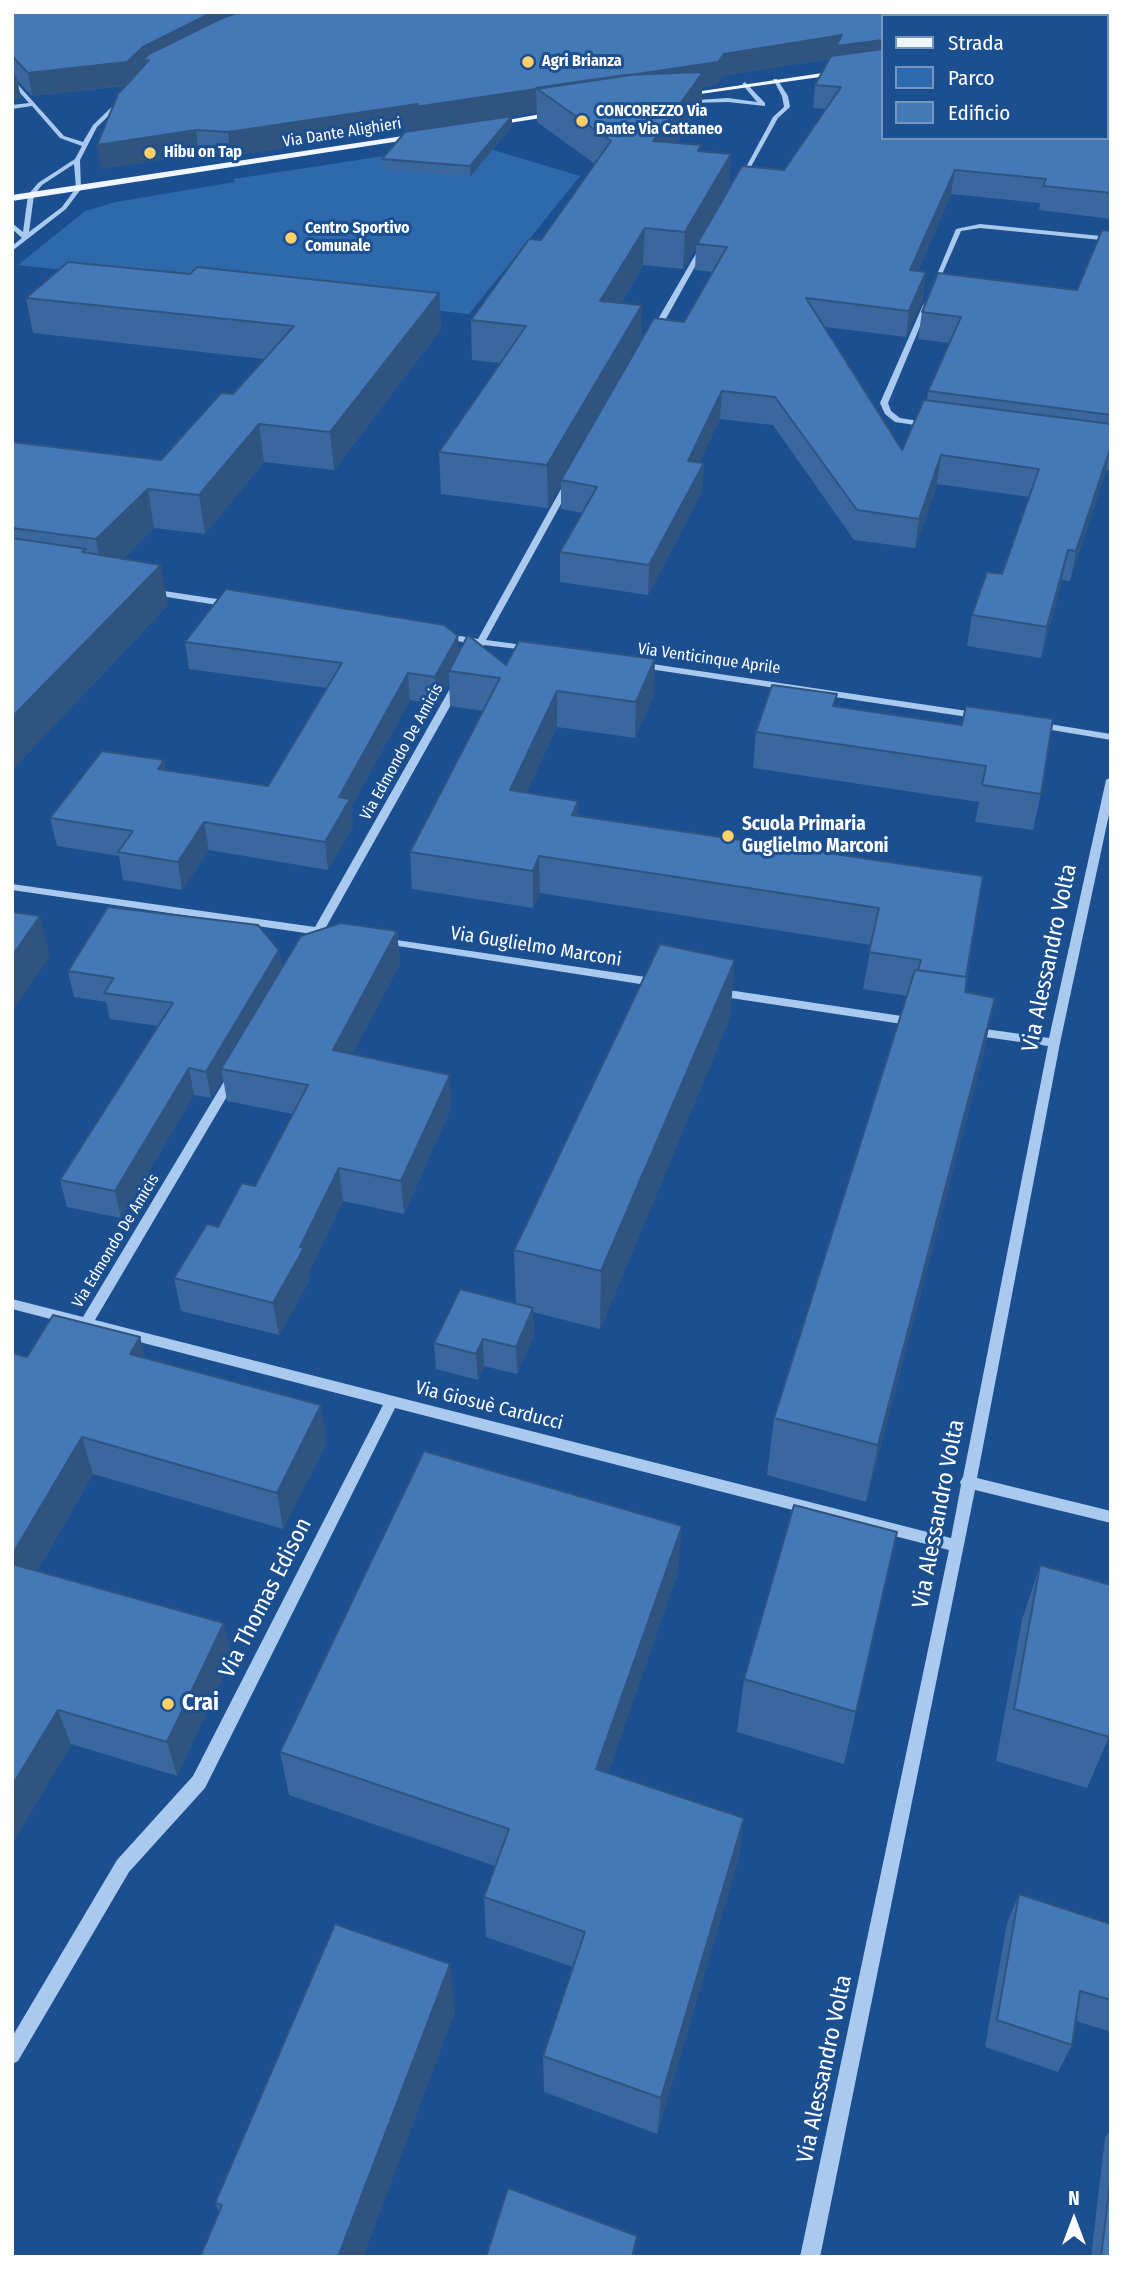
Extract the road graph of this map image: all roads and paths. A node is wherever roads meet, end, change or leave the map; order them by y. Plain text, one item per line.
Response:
1 (881, 66) edge
2 (12, 80) edge
3 (775, 80) junction
4 (745, 85) junction
5 (131, 91) edge
6 (668, 96) edge
7 (677, 102) edge
8 (33, 104) junction
9 (763, 104) junction
10 (12, 107) edge
11 (569, 112) edge
12 (776, 117) junction
13 (476, 126) edge
14 (434, 133) edge
15 (85, 145) junction
16 (77, 160) junction
17 (738, 185) edge
18 (79, 188) junction
19 (31, 195) junction
20 (12, 198) edge
21 (12, 225) edge
22 (710, 233) edge
23 (26, 239) junction
24 (1111, 239) edge
25 (12, 249) edge
26 (650, 340) edge
27 (937, 426) edge
28 (575, 472) edge
29 (134, 590) edge
30 (243, 606) edge
31 (435, 635) edge
32 (481, 642) junction
33 (541, 650) edge
34 (622, 662) edge
35 (467, 666) edge
36 (461, 678) edge
37 (992, 718) edge
38 (1030, 723) edge
39 (1111, 737) edge
40 (1111, 780) edge
41 (12, 887) edge
42 (319, 931) junction
43 (333, 933) edge
44 (374, 940) edge
45 (305, 955) edge
46 (673, 985) edge
47 (700, 989) edge
48 (932, 1025) edge
49 (959, 1029) edge
50 (1054, 1043) junction
51 (242, 1062) edge
52 (12, 1304) edge
53 (86, 1323) junction
54 (391, 1401) junction
55 (967, 1482) junction
56 (1111, 1517) edge
57 (957, 1546) junction
58 (12, 2055) edge
59 (810, 2257) edge

1 - 3 main road
2 - 8 street
3 - 4 main road
3 - 12 street
4 - 6 main road
4 - 9 street
5 - 15 street
7 - 9 street
8 - 10 street
8 - 15 street
9 - 12 street
11 - 13 main road
12 - 17 street
14 - 18 main road, Via Dante Alighieri
15 - 16 street
16 - 18 street
16 - 19 street
18 - 19 main road, Via Dante Alighieri
18 - 23 street
19 - 20 main road, Via Dante Alighieri
19 - 23 street
21 - 23 street
22 - 26 street
23 - 25 street
24 - 27 street
28 - 32 street
29 - 30 street
31 - 32 street
32 - 33 street
32 - 35 street
34 - 37 street, Via Venticinque Aprile
36 - 42 street, Via Edmondo De Amicis
38 - 39 street
40 - 50 street, Via Alessandro Volta
41 - 42 street
42 - 43 street
42 - 45 street, Via Edmondo De Amicis
44 - 46 street, Via Guglielmo Marconi
47 - 48 street
49 - 50 street
50 - 55 street, Via Alessandro Volta
51 - 53 street, Via Edmondo De Amicis
52 - 53 street, Via Giosuè Carducci
53 - 54 street, Via Giosuè Carducci
54 - 57 street, Via Giosuè Carducci
54 - 58 street, Via Thomas Edison
55 - 56 street
55 - 57 street, Via Alessandro Volta
57 - 59 street, Via Alessandro Volta

